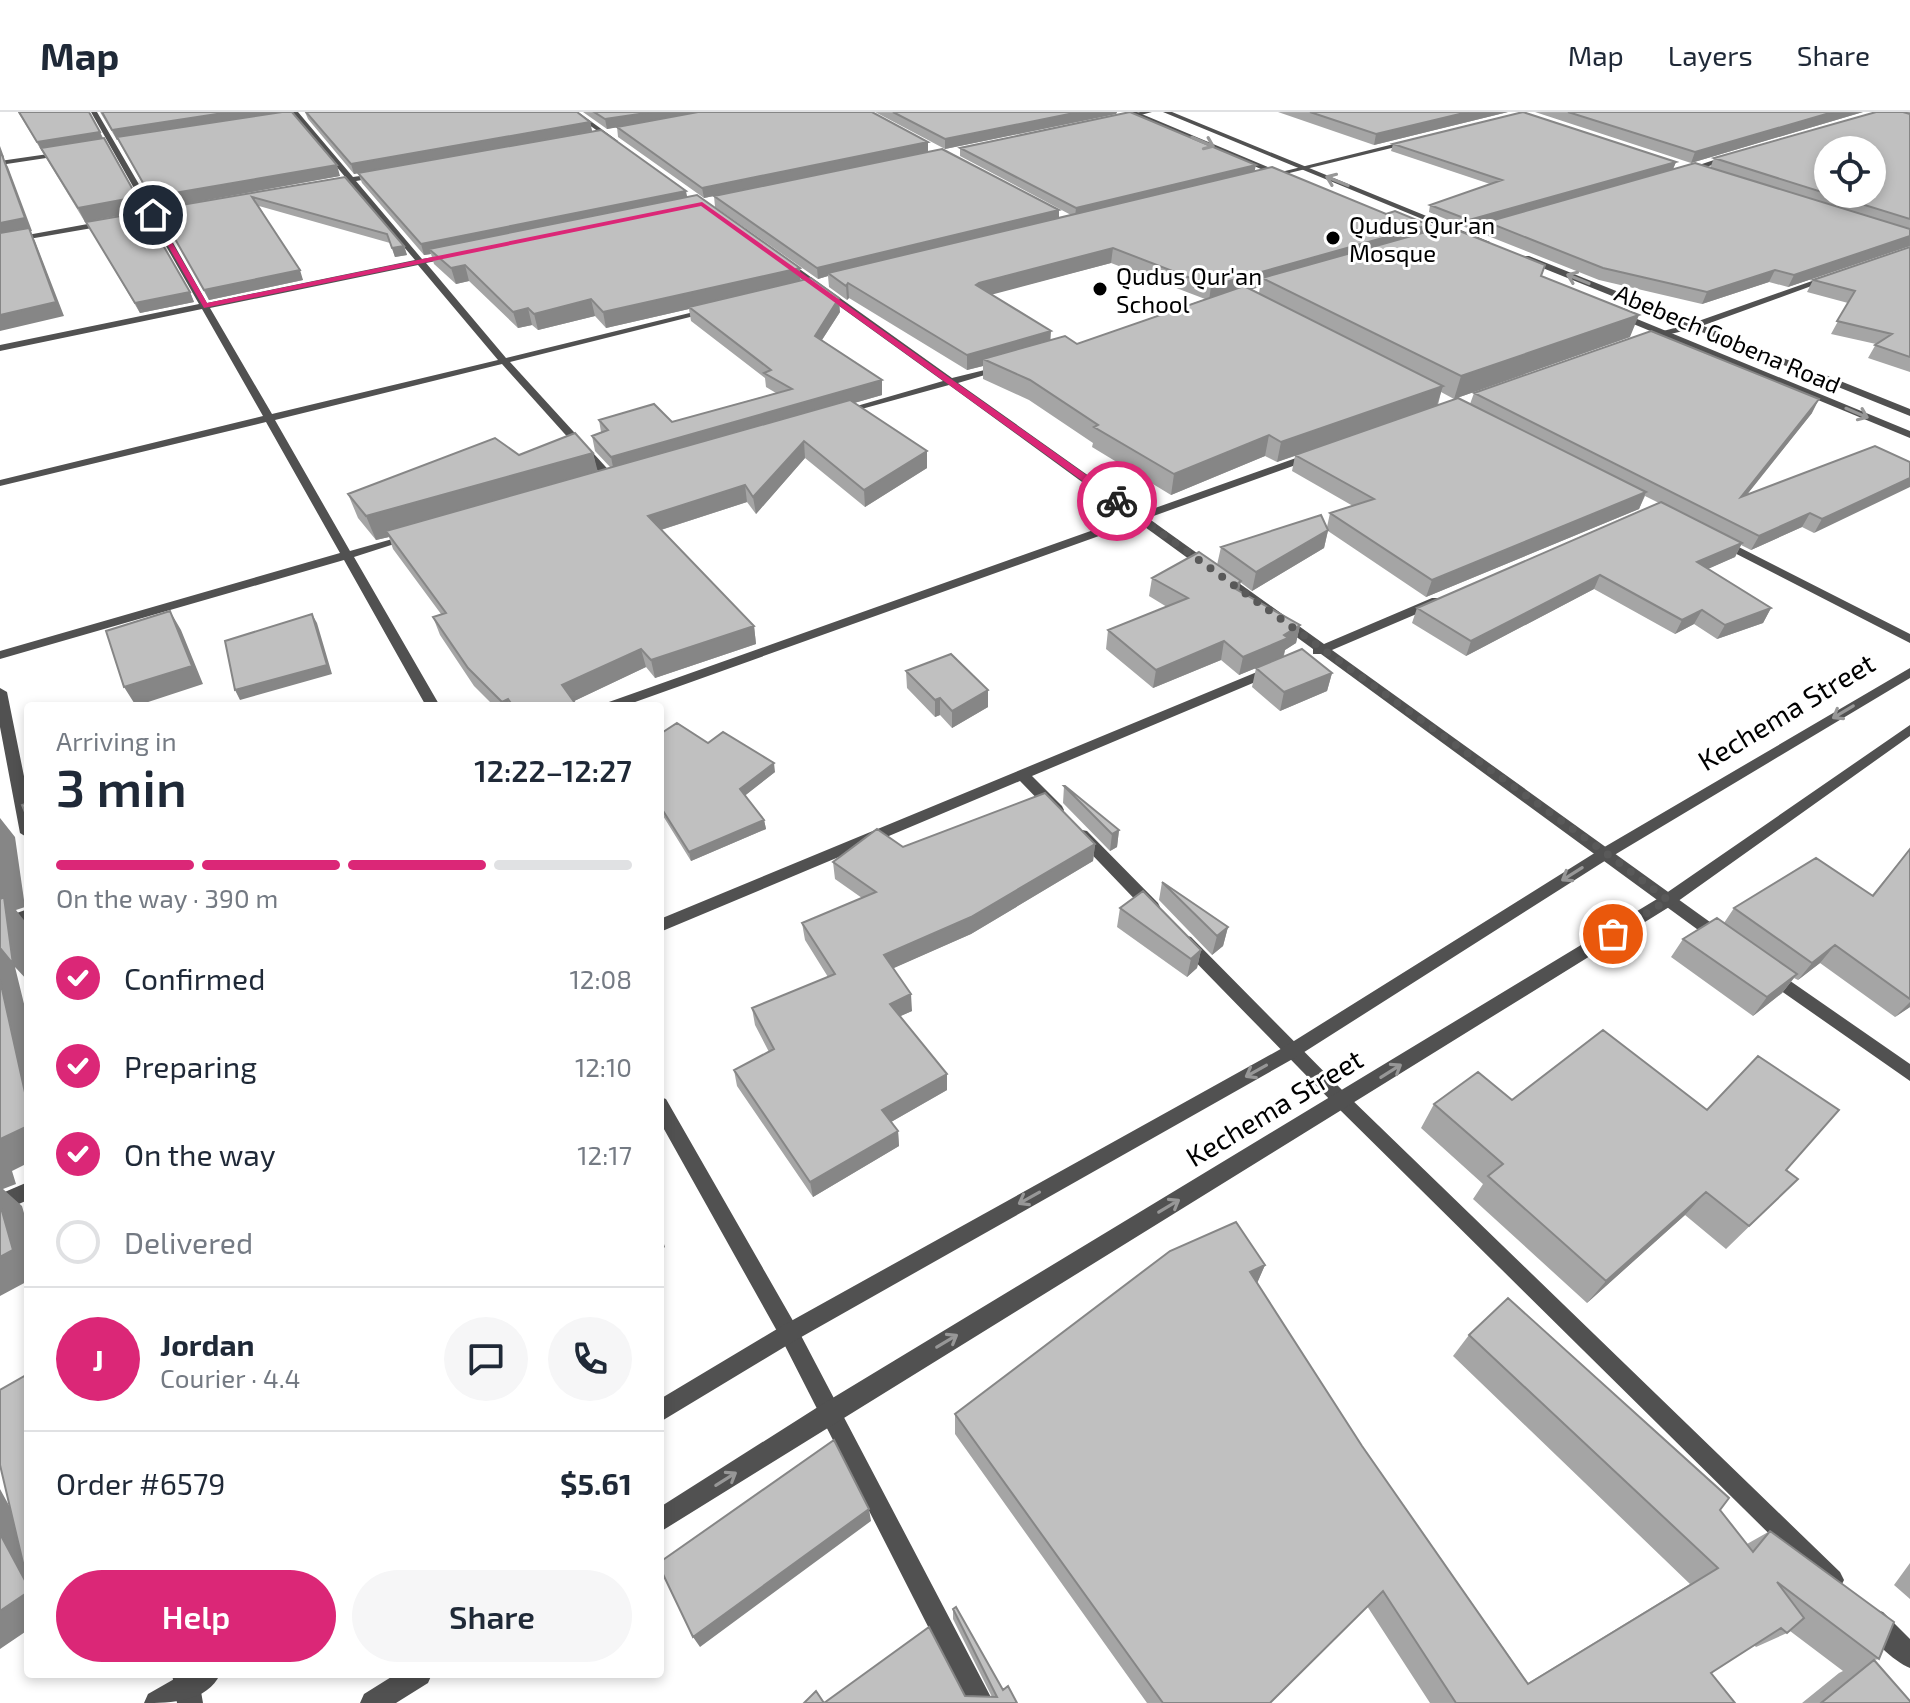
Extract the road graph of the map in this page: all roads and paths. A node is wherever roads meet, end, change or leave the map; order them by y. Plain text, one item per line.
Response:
1 (94, 112) edge
2 (574, 112) edge
3 (1149, 112) edge
4 (1166, 112) edge
5 (1134, 113) edge
6 (296, 114) edge
7 (309, 114) edge
8 (282, 118) edge
9 (1107, 121) edge
10 (621, 132) edge
11 (605, 134) junction
12 (590, 137) edge
13 (1420, 139) edge
14 (128, 143) edge
15 (113, 145) junction
16 (99, 148) edge
17 (71, 152) edge
18 (630, 152) edge
19 (1735, 156) edge
20 (0, 163) edge
21 (1304, 168) junction
22 (1677, 169) edge
23 (1692, 169) junction
24 (396, 172) edge
25 (1706, 173) edge
26 (1280, 174) junction
27 (351, 180) junction
28 (1294, 180) edge
29 (1250, 181) edge
30 (320, 185) edge
31 (198, 207) edge
32 (153, 215) junction
33 (1512, 221) edge
34 (1467, 234) junction
35 (0, 242) edge
36 (1497, 246) edge
37 (1456, 247) edge
38 (1511, 252) edge
39 (464, 253) edge
40 (778, 258) edge
41 (419, 262) junction
42 (1838, 275) edge
43 (831, 282) edge
44 (816, 286) junction
45 (801, 289) edge
46 (204, 306) junction
47 (727, 307) edge
48 (1602, 308) edge
49 (1693, 326) junction
50 (1661, 332) junction
51 (1631, 342) edge
52 (0, 348) edge
53 (504, 361) junction
54 (1012, 364) edge
55 (950, 382) junction
56 (1910, 413) edge
57 (832, 416) edge
58 (268, 418) junction
59 (1910, 435) edge
60 (1334, 448) edge
61 (626, 475) edge
62 (611, 479) junction
63 (0, 483) edge
64 (597, 483) edge
65 (1140, 518) junction
66 (420, 534) edge
67 (1712, 538) edge
68 (346, 555) junction
69 (1453, 594) edge
70 (1910, 639) edge
71 (1322, 649) junction
72 (0, 655) edge
73 (1308, 655) edge
74 (1294, 661) edge
75 (1910, 672) edge
76 (0, 692) edge
77 (431, 702) edge
78 (622, 702) edge
79 (1910, 729) edge
80 (1022, 775) junction
81 (24, 813) edge
82 (1606, 853) junction
83 (1668, 900) junction
84 (24, 916) edge
85 (664, 924) edge
86 (0, 925) edge
87 (1731, 946) edge
88 (1757, 964) edge
89 (1292, 1051) junction
90 (1910, 1074) edge
91 (1342, 1101) junction
92 (664, 1112) edge
93 (24, 1193) edge
94 (0, 1203) edge
95 (789, 1333) junction
96 (664, 1409) edge
97 (829, 1413) junction
98 (664, 1517) edge
99 (1910, 1656) edge
100 (413, 1678) edge
101 (192, 1684) edge
102 (157, 1703) edge
103 (373, 1703) edge
104 (981, 1703) edge

1 - 15 street
2 - 11 street
3 - 5 street
4 - 21 street
5 - 9 street
5 -> 26 street
6 - 7 street
6 - 8 street
6 - 27 street
10 - 11 street
11 - 12 street
11 - 18 street
13 - 21 street
14 - 15 street
15 - 16 street
15 - 32 street
17 - 20 street
19 - 23 street
21 - 26 street
34 -> 21 street
22 - 23 street
23 - 25 street
24 - 27 street
26 - 28 street
26 - 29 street
27 - 30 street
27 - 41 street
31 - 32 street
32 - 35 street
32 - 46 street
33 - 34 street
34 - 36 street
34 - 37 street
49 -> 38 street, Abebech Gobena Road
39 - 41 street
40 - 44 street
41 - 46 street
41 - 53 street
42 - 49 street
43 - 44 street
44 - 45 street
44 - 55 street
46 - 52 street
46 - 58 street
47 - 53 street
48 - 50 street, Abebech Gobena Road
49 - 50 street
49 - 56 street, Abebech Gobena Road
50 - 51 street
50 -> 59 street, Abebech Gobena Road
53 - 58 street
53 - 62 street
54 - 55 street
55 - 57 street
55 - 65 street
58 - 63 street
58 - 68 street
60 - 65 street
61 - 62 street
62 - 64 street
65 - 71 street
65 - 78 street
66 - 68 street
67 - 70 street
68 - 72 street
68 - 77 street
69 - 71 street
71 - 73 street
71 - 82 street
74 - 80 street
75 -> 82 street, Kechema Street
76 - 81 street
79 - 83 street, Kechema Street
80 - 85 street
80 - 89 street
82 - 83 street
82 -> 89 street, Kechema Street
83 - 87 street
91 -> 83 street, Kechema Street
84 - 86 street
88 - 90 street
89 - 91 street
89 -> 95 street, Kechema Street
97 -> 91 street, Kechema Street
91 - 99 street
92 - 95 street
93 - 94 street
95 - 96 street, Kechema Street
95 - 97 street
98 -> 97 street, Kechema Street
97 - 104 street
100 - 103 street
101 - 102 street

